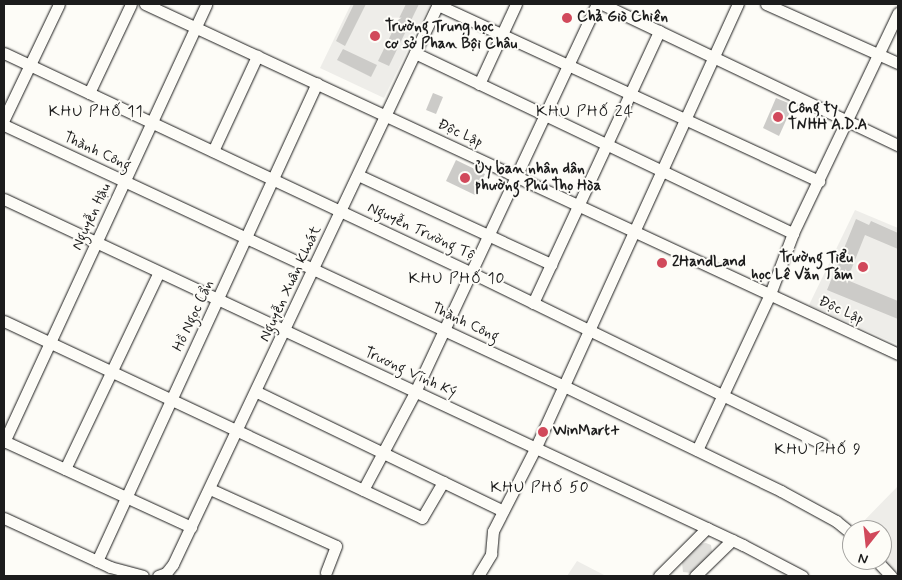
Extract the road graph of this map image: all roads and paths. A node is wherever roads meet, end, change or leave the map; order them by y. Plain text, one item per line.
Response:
1 (59, 4) edge
2 (131, 4) edge
3 (145, 4) edge
4 (206, 4) edge
5 (438, 4) edge
6 (516, 4) edge
7 (597, 4) edge
8 (602, 4) edge
9 (738, 4) edge
10 (766, 4) edge
11 (898, 13) edge
12 (195, 27) junction
13 (659, 31) junction
14 (501, 35) junction
15 (4, 52) edge
16 (415, 53) junction
17 (879, 54) junction
18 (257, 56) junction
19 (716, 58) junction
20 (898, 63) edge
21 (29, 65) junction
22 (568, 66) junction
23 (316, 83) junction
24 (478, 84) junction
25 (89, 93) junction
26 (630, 94) junction
27 (545, 115) junction
28 (386, 116) junction
29 (4, 119) edge
30 (688, 120) junction
31 (152, 122) junction
32 (848, 122) junction
33 (4, 125) edge
34 (606, 144) junction
35 (898, 145) edge
36 (213, 151) junction
37 (662, 173) junction
38 (358, 175) junction
39 (516, 176) junction
40 (273, 179) junction
41 (125, 182) junction
42 (819, 182) junction
43 (4, 199) edge
44 (578, 205) junction
45 (341, 211) junction
46 (636, 232) junction
47 (793, 233) junction
48 (489, 236) junction
49 (247, 237) junction
50 (97, 244) junction
51 (551, 264) junction
52 (315, 268) junction
53 (159, 272) junction
54 (472, 273) junction
55 (770, 294) junction
56 (218, 300) junction
57 (533, 303) junction
58 (4, 321) edge
59 (445, 330) junction
60 (590, 330) junction
61 (286, 332) junction
62 (50, 343) junction
63 (898, 354) edge
64 (111, 372) junction
65 (564, 386) junction
66 (256, 392) junction
67 (415, 392) junction
68 (722, 395) junction
69 (171, 400) junction
70 (238, 431) junction
71 (4, 441) edge
72 (822, 444) dead end
73 (535, 449) junction
74 (696, 450) junction
75 (383, 453) junction
76 (65, 469) junction
77 (442, 482) junction
78 (210, 489) junction
79 (363, 490) junction
80 (126, 498) junction
81 (503, 511) junction
82 (4, 518) edge
83 (842, 526) edge
84 (191, 528) junction
85 (708, 528) junction
86 (732, 540) junction
87 (97, 561) junction
88 (326, 572) dead end
89 (164, 575) edge
90 (663, 575) edge
91 (143, 576) edge
92 (478, 576) edge
93 (695, 576) edge
94 (802, 576) edge

1 - 21 street
2 - 25 street
3 - 12 street, Độc Lập
4 - 12 street, Nguyễn Hậu
5 - 14 street
5 - 16 street, Nguyễn Xuân Khoát
6 - 14 street
7 - 22 street
8 - 13 street
9 - 19 street
10 - 17 street
11 - 17 street
12 - 18 street, Độc Lập
12 - 31 street, Nguyễn Hậu
13 - 19 street
13 - 26 street
14 - 22 street
14 - 24 street
15 - 21 street, Nguyễn Trường Tộ
16 - 24 street
16 - 28 street, Nguyễn Xuân Khoát
17 - 20 street
17 - 32 street
18 - 23 street, Độc Lập
18 - 36 street
19 - 30 street
19 - 32 street
21 - 25 street, Nguyễn Trường Tộ
21 - 29 street
22 - 26 street
22 - 27 street
23 - 28 street, Độc Lập
23 - 40 street, Hồ Ngọc Cẩn
24 - 27 street
25 - 31 street, Nguyễn Trường Tộ
26 - 30 street
26 - 34 street
27 - 34 street
27 - 39 street
28 - 38 street, Nguyễn Xuân Khoát
28 - 39 street, Độc Lập
30 - 37 street
30 - 42 street
31 - 36 street, Nguyễn Trường Tộ
31 - 41 street, Nguyễn Hậu
32 - 35 street
32 - 42 street
33 - 41 street, Thành Công
34 - 37 street
34 - 44 street
36 - 40 street, Nguyễn Trường Tộ
37 - 46 street
37 - 47 street
38 - 45 street, Nguyễn Xuân Khoát
38 - 48 street
39 - 44 street, Độc Lập
39 - 48 street
40 - 45 street, Nguyễn Trường Tộ
40 - 49 street, Hồ Ngọc Cẩn
41 - 49 street, Thành Công
41 - 50 street, Nguyễn Hậu
42 - 47 street
43 - 50 street, Trương Vĩnh Ký
44 - 46 street, Độc Lập
44 - 51 street
45 - 52 street, Nguyễn Xuân Khoát
45 - 54 street, Nguyễn Trường Tộ
46 - 55 street, Độc Lập
46 - 60 street
47 - 55 street
48 - 51 street
48 - 54 street
49 - 52 street, Thành Công
49 - 56 street, Hồ Ngọc Cẩn
50 - 53 street, Trương Vĩnh Ký
50 - 62 street, Nguyễn Hậu
51 - 57 street
52 - 59 street, Thành Công
52 - 61 street, Nguyễn Xuân Khoát
53 - 56 street, Trương Vĩnh Ký
53 - 64 street
54 - 57 street, Nguyễn Trường Tộ
54 - 59 street
55 - 63 street, Độc Lập
55 - 68 street
56 - 61 street, Trương Vĩnh Ký
56 - 69 street, Hồ Ngọc Cẩn
57 - 60 street, Nguyễn Trường Tộ
58 - 62 street
59 - 65 street, Thành Công
59 - 67 street
60 - 65 street
60 - 68 street, Nguyễn Trường Tộ
61 - 66 street, Nguyễn Xuân Khoát
61 - 67 street, Trương Vĩnh Ký
62 - 64 street
62 - 71 street, Nguyễn Hậu
64 - 69 street
64 - 76 street
65 - 73 street
65 - 74 street, Thành Công
66 - 70 street, Nguyễn Xuân Khoát
66 - 75 street
67 - 73 street, Trương Vĩnh Ký
67 - 75 street
68 - 72 street, Nguyễn Trường Tộ
68 - 74 street
69 - 70 street
69 - 80 street, Hồ Ngọc Cẩn
70 - 78 street, Nguyễn Xuân Khoát
70 - 79 street
71 - 76 street
73 - 81 street
73 - 85 street, Trương Vĩnh Ký
74 - 83 street, Thành Công
75 - 77 street
75 - 79 street
76 - 80 street
77 - 79 street
77 - 81 street
78 - 84 street, Nguyễn Xuân Khoát
78 - 88 street
80 - 84 street
80 - 87 street, Hồ Ngọc Cẩn
81 - 92 street
82 - 87 street
84 - 89 street, Nguyễn Xuân Khoát
85 - 86 street, Trương Vĩnh Ký
85 - 90 street
86 - 93 street
86 - 94 street, Trương Vĩnh Ký
87 - 91 street

